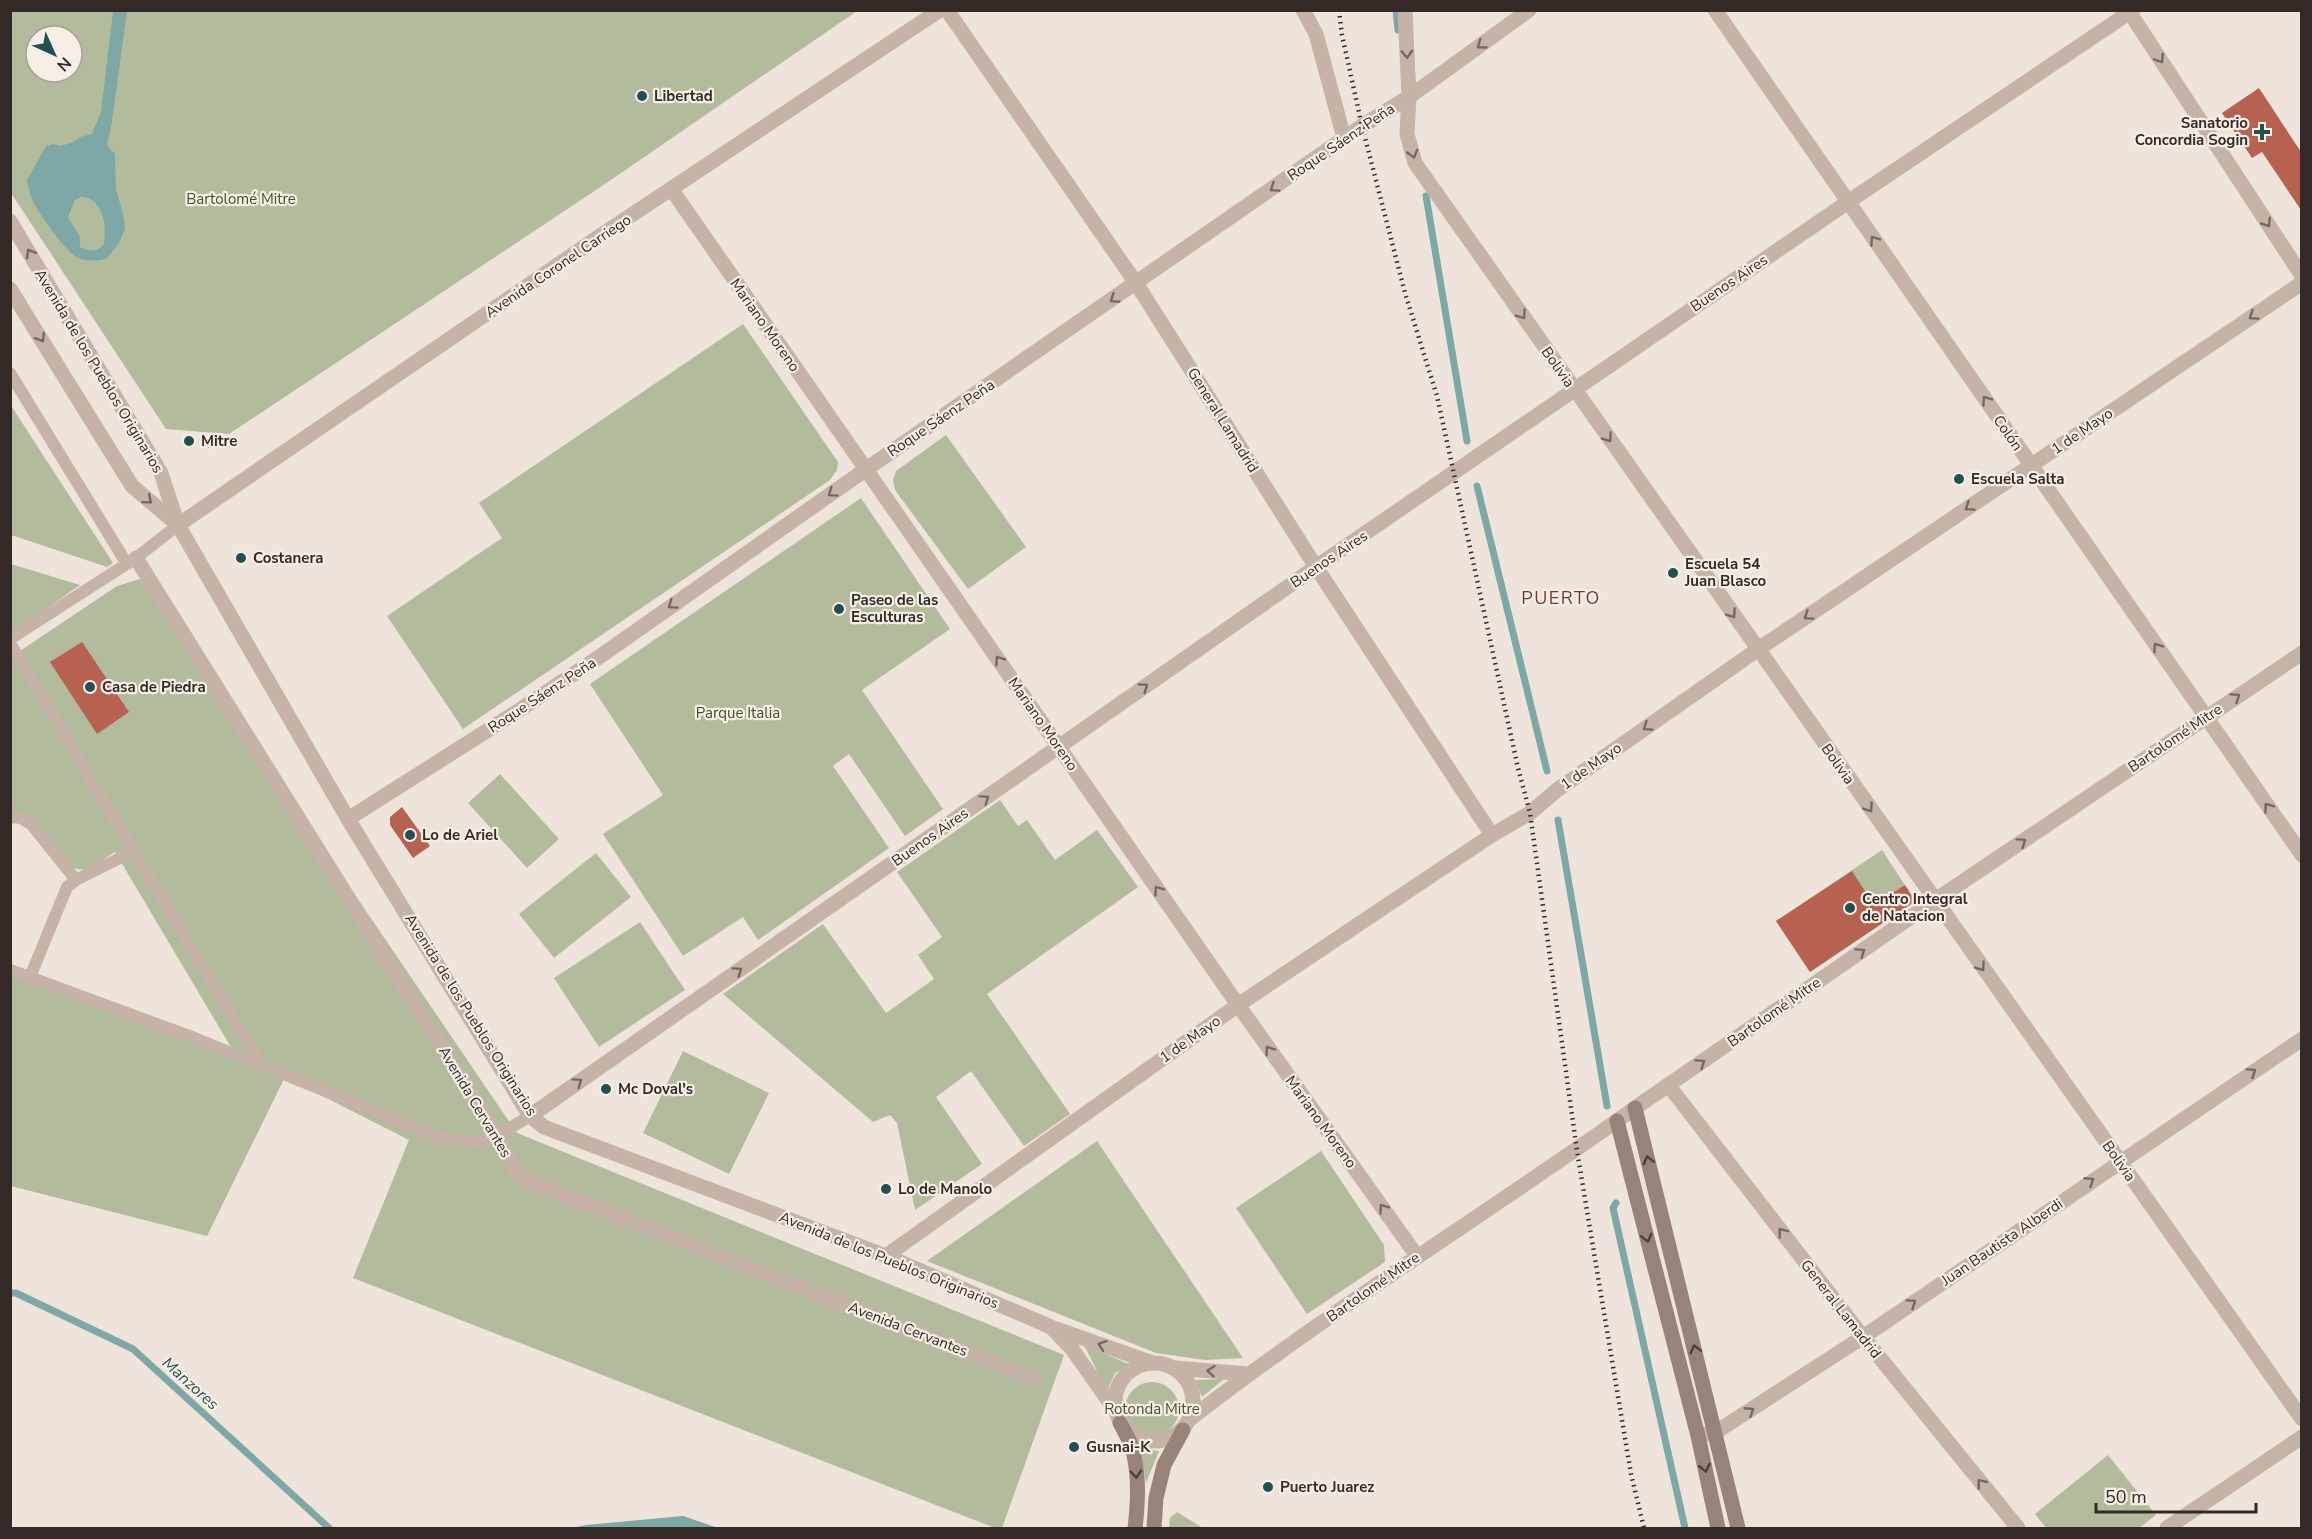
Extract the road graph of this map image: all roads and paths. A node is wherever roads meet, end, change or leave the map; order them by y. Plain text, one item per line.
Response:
1 (940, 10) edge
2 (947, 10) edge
3 (1303, 10) edge
4 (1405, 10) edge
5 (1529, 10) edge
6 (1715, 10) edge
7 (2130, 11) edge
8 (1409, 97) junction
9 (1344, 138) junction
10 (672, 190) junction
11 (1848, 202) junction
12 (10, 221) edge
13 (2301, 276) edge
14 (2301, 283) edge
15 (1136, 284) junction
16 (10, 289) edge
17 (10, 373) edge
18 (1574, 390) junction
19 (2031, 465) junction
20 (865, 470) junction
21 (178, 525) junction
22 (132, 561) junction
23 (1316, 567) junction
24 (10, 641) edge
25 (1757, 650) junction
26 (2301, 653) edge
27 (2206, 717) junction
28 (1059, 747) junction
29 (10, 817) edge
30 (348, 819) junction
31 (1492, 835) junction
32 (134, 851) junction
33 (2301, 855) edge
34 (76, 880) junction
35 (1934, 901) junction
36 (10, 970) edge
37 (30, 977) junction
38 (1238, 1005) junction
39 (2301, 1039) edge
40 (260, 1063) junction
41 (1669, 1086) junction
42 (1635, 1108) junction
43 (531, 1116) junction
44 (1617, 1121) junction
45 (496, 1136) junction
46 (2120, 1161) junction
47 (886, 1256) junction
48 (1417, 1256) junction
49 (1051, 1327) junction
50 (1863, 1337) junction
51 (1153, 1363) junction
52 (1175, 1368) junction
53 (1248, 1374) junction
54 (1035, 1379) dead end
55 (1118, 1416) junction
56 (2301, 1419) edge
57 (1186, 1424) junction
58 (1716, 1432) junction
59 (1698, 1436) junction
60 (2301, 1437) edge
61 (1135, 1528) edge
62 (1154, 1528) edge
63 (1718, 1528) edge
64 (1738, 1528) edge
65 (2018, 1528) edge
66 (2167, 1528) edge

1 - 10 street, Avenida Coronel Carriego
2 - 15 street, General Lamadrid
3 - 9 street
4 -> 8 street, Bolivia
5 -> 8 street, Roque Sáenz Peña
6 - 11 street, Colón
7 - 11 street, Buenos Aires
7 -> 13 street
8 - 9 street, Roque Sáenz Peña
8 -> 18 street, Bolivia
9 -> 15 street, Roque Sáenz Peña
10 - 20 street, Mariano Moreno
10 - 21 street, Avenida Coronel Carriego
11 - 18 street, Buenos Aires
19 -> 11 street, Colón
21 -> 12 street, Avenida de los Pueblos Originarios
14 -> 19 street, 1 de Mayo
15 -> 20 street, Roque Sáenz Peña
15 - 23 street, General Lamadrid
16 -> 21 street, Avenida de los Pueblos Originarios
17 - 22 lane
18 - 23 street, Buenos Aires
18 -> 25 street, Bolivia
19 -> 25 street, 1 de Mayo
27 -> 19 street, Colón
28 -> 20 street, Mariano Moreno
20 -> 30 street, Roque Sáenz Peña
21 - 22 lane
21 - 30 street, Avenida de los Pueblos Originarios
22 - 24 lane
22 - 45 street, Avenida Cervantes
28 -> 23 street, Buenos Aires
23 - 31 street, General Lamadrid
24 - 32 lane
25 -> 31 street, 1 de Mayo
25 -> 35 street, Bolivia
27 -> 26 street, Bartolomé Mitre
33 -> 27 street, Colón
35 -> 27 street, Bartolomé Mitre
38 -> 28 street, Mariano Moreno
43 -> 28 street, Buenos Aires
29 - 34 lane
30 - 43 street, Avenida de los Pueblos Originarios
31 - 38 street, 1 de Mayo
32 - 34 lane
32 - 40 lane
34 - 37 lane
41 -> 35 street, Bartolomé Mitre
35 -> 46 street, Bolivia
36 - 37 lane
37 - 40 lane
38 - 47 street, 1 de Mayo
48 -> 38 street, Mariano Moreno
46 -> 39 street, Juan Bautista Alberdi
40 - 45 lane
41 - 42 street, Bartolomé Mitre
50 -> 41 street, General Lamadrid
42 - 44 street, Bartolomé Mitre
58 -> 42 main road
43 - 45 lane
43 - 47 street, Avenida de los Pueblos Originarios
44 - 48 street, Bartolomé Mitre
44 -> 59 main road
45 - 54 street, Avenida Cervantes
50 -> 46 street, Juan Bautista Alberdi
46 - 56 street, Bolivia
47 - 49 street, Avenida de los Pueblos Originarios
48 - 53 street, Bartolomé Mitre
51 -> 49 street, Avenida de los Pueblos Originarios
49 - 55 street, Avenida de los Pueblos Originarios
58 -> 50 street, Juan Bautista Alberdi
65 -> 50 street, General Lamadrid
51 - 52 street
51 - 55 street
53 -> 52 street
52 - 57 street
53 - 57 street, Bartolomé Mitre
55 - 57 street
55 -> 61 main road
57 - 62 main road
58 - 59 street, Juan Bautista Alberdi
58 - 64 main road
59 -> 63 main road
60 - 66 street

